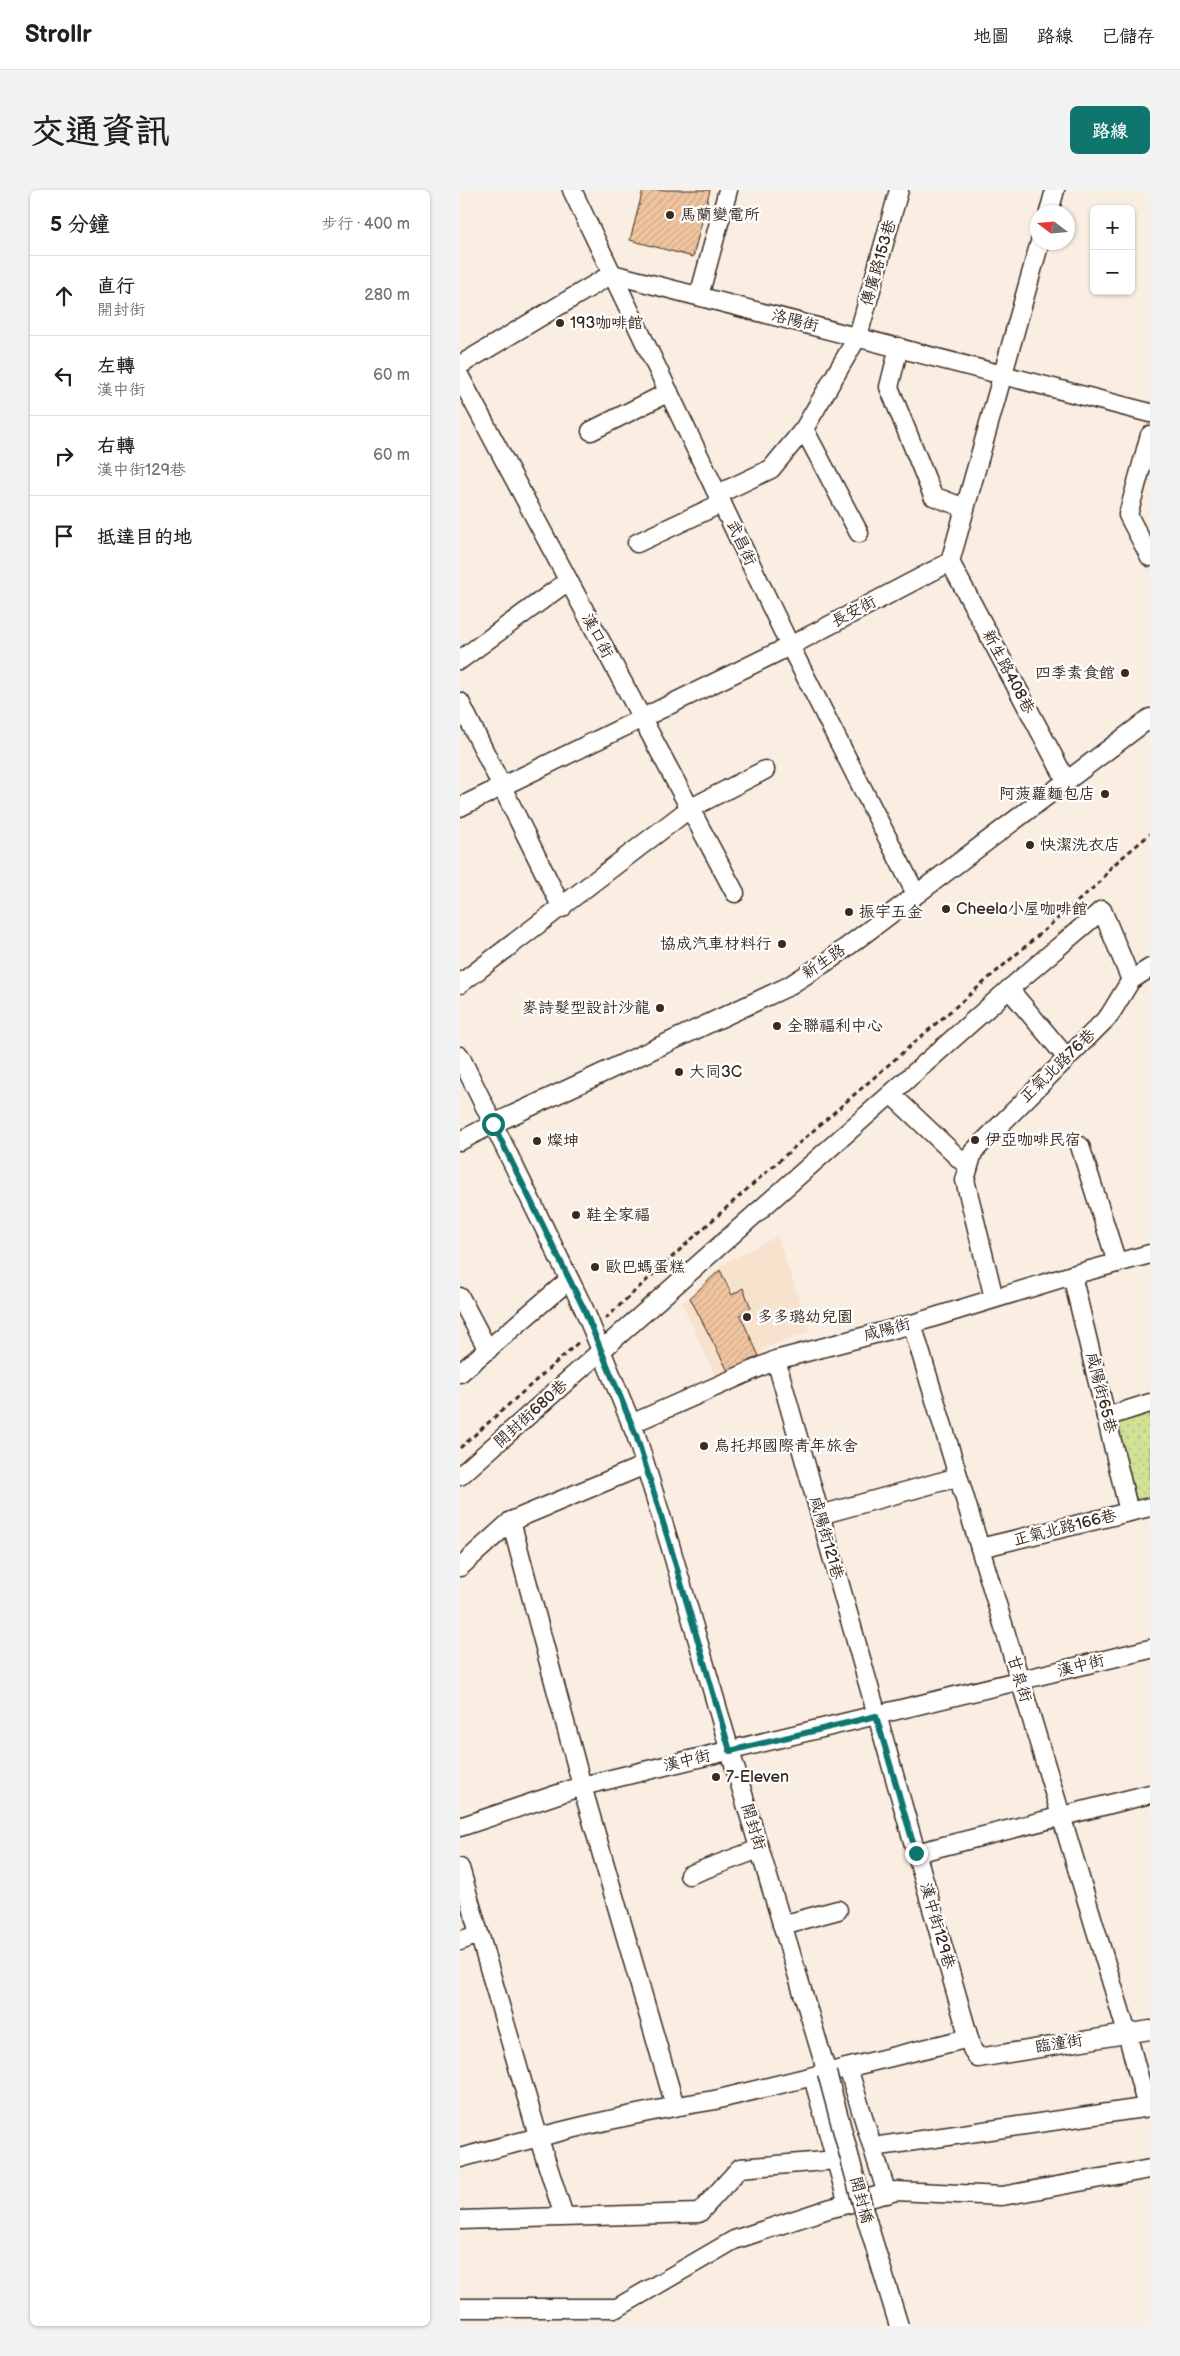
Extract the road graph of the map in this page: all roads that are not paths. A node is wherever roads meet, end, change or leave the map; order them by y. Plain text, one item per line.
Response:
1 (572, 190) edge
2 (728, 190) edge
3 (899, 190) edge
4 (1055, 190) edge
5 (1050, 205) edge
6 (1038, 250) edge
7 (612, 274) junction
8 (699, 296) junction
9 (858, 336) junction
10 (899, 347) junction
11 (460, 365) edge
12 (1004, 374) junction
13 (460, 377) edge
14 (669, 392) junction
15 (1150, 414) edge
16 (804, 429) junction
17 (591, 431) dead end
18 (1150, 435) edge
19 (720, 499) junction
20 (965, 508) junction
21 (859, 533) dead end
22 (637, 543) dead end
23 (1150, 557) edge
24 (950, 562) junction
25 (568, 581) junction
26 (790, 646) junction
27 (460, 660) edge
28 (460, 702) edge
29 (1150, 718) edge
30 (642, 720) junction
31 (765, 770) dead end
32 (1067, 782) junction
33 (502, 788) junction
34 (460, 807) edge
35 (689, 809) junction
36 (735, 893) dead end
37 (916, 894) junction
38 (562, 908) junction
39 (1150, 968) edge
40 (1131, 980) junction
41 (460, 984) edge
42 (1009, 989) junction
43 (460, 1056) edge
44 (1067, 1058) junction
45 (891, 1094) junction
46 (493, 1124) junction
47 (460, 1141) edge
48 (1080, 1146) dead end
49 (967, 1166) junction
50 (1150, 1254) edge
51 (1117, 1263) junction
52 (1072, 1275) junction
53 (569, 1280) junction
54 (460, 1297) edge
55 (994, 1298) junction
56 (912, 1324) junction
57 (488, 1350) junction
58 (601, 1351) junction
59 (776, 1360) junction
60 (460, 1374) edge
61 (1150, 1404) edge
62 (1106, 1416) junction
63 (631, 1424) junction
64 (645, 1465) junction
65 (460, 1476) edge
66 (958, 1477) junction
67 (1150, 1507) edge
68 (1129, 1512) junction
69 (820, 1515) junction
70 (511, 1522) junction
71 (980, 1548) junction
72 (460, 1567) edge
73 (1150, 1649) edge
74 (1020, 1680) junction
75 (876, 1716) junction
76 (730, 1751) junction
77 (582, 1786) junction
78 (1150, 1794) edge
79 (1061, 1816) junction
80 (460, 1827) edge
81 (759, 1848) junction
82 (916, 1853) junction
83 (460, 1868) edge
84 (689, 1875) dead end
85 (838, 1910) dead end
86 (782, 1925) junction
87 (479, 1934) junction
88 (460, 1940) edge
89 (1150, 2030) edge
90 (1127, 2033) junction
91 (971, 2044) junction
92 (848, 2068) junction
93 (820, 2075) junction
94 (675, 2106) junction
95 (1149, 2107) edge
96 (538, 2136) junction
97 (873, 2147) junction
98 (460, 2158) edge
99 (836, 2160) junction
100 (1150, 2169) edge
101 (887, 2194) junction
102 (848, 2204) junction
103 (564, 2216) junction
104 (460, 2220) edge
105 (460, 2308) edge
106 (899, 2326) edge

1 - 7 street, 武昌街
2 - 8 street
3 - 9 street, 傳廣路153巷
4 - 5 street
6 - 12 street
7 - 8 street, 洛陽街
7 - 11 street
7 - 14 street, 武昌街
8 - 9 street, 洛陽街
9 - 10 street, 洛陽街
9 - 16 street, 傳廣路153巷
10 - 12 street, 洛陽街
10 - 20 street
12 - 15 street, 洛陽街
12 - 20 street
13 - 25 street, 漢口街
14 - 17 street
14 - 19 street, 武昌街
16 - 19 street, 傳廣路153巷
16 - 21 street
18 - 23 street
19 - 22 street, 傳廣路153巷
19 - 26 street, 武昌街
20 - 24 street
24 - 26 street, 長安街
24 - 32 street, 新生路408巷
25 - 27 street
25 - 30 street, 漢口街
26 - 30 street, 長安街
26 - 37 street, 武昌街
28 - 33 street
29 - 32 street, 新生路
30 - 33 street, 長安街
30 - 35 street, 漢口街
31 - 35 street
32 - 37 street, 新生路
33 - 34 street, 長安街
33 - 38 street
35 - 36 street, 漢口街
35 - 38 street
37 - 46 street, 新生路
38 - 41 street
39 - 40 street, 正氣北路76巷
40 - 42 street, 開封街680巷
40 - 44 street, 正氣北路76巷
42 - 44 street
42 - 45 street, 開封街680巷
43 - 46 street, 開封街
44 - 49 street, 正氣北路76巷
45 - 49 street
45 - 58 street, 開封街680巷
46 - 47 street, 新生路
46 - 53 street, 開封街
48 - 51 street
49 - 55 street
50 - 51 street, 咸陽街
51 - 52 street, 咸陽街
52 - 55 street, 咸陽街
52 - 62 street, 咸陽街65巷
53 - 57 street
53 - 58 street, 開封街
54 - 57 street
55 - 56 street, 咸陽街
56 - 59 street, 咸陽街
56 - 66 street, 甘泉街
57 - 60 street
58 - 63 street, 開封街
58 - 65 street, 開封街680巷
59 - 63 street, 咸陽街
59 - 69 street, 咸陽街121巷
61 - 62 street
62 - 68 street, 咸陽街65巷
63 - 64 street, 開封街
64 - 70 street
64 - 76 street, 開封街
66 - 69 street
66 - 71 street, 甘泉街
67 - 68 street, 正氣北路166巷
68 - 71 street, 正氣北路166巷
69 - 75 street, 咸陽街121巷
70 - 72 street
70 - 77 street
71 - 74 street, 甘泉街
73 - 74 street, 漢中街
74 - 75 street, 漢中街
74 - 79 street, 甘泉街
75 - 76 street, 漢中街
75 - 82 street, 漢中街129巷
76 - 77 street, 漢中街
76 - 81 street, 開封街
77 - 80 street, 漢中街
77 - 94 street
78 - 79 street
79 - 82 street
79 - 90 street, 甘泉街
81 - 84 street
81 - 86 street, 開封街
82 - 91 street, 漢中街129巷
83 - 87 street
85 - 86 street
86 - 93 street, 開封街
87 - 88 street
87 - 96 street
89 - 90 street, 臨潼街
90 - 91 street, 臨潼街
90 - 95 street, 甘泉街
91 - 92 street
92 - 93 street
92 - 97 street
93 - 94 street
93 - 99 street
93 - 106 street, 開封橋, bridge
94 - 96 street
95 - 97 street
96 - 98 street
96 - 103 street
97 - 101 street
99 - 102 street
99 - 103 street
100 - 101 street
101 - 102 street
102 - 105 street
103 - 104 street

